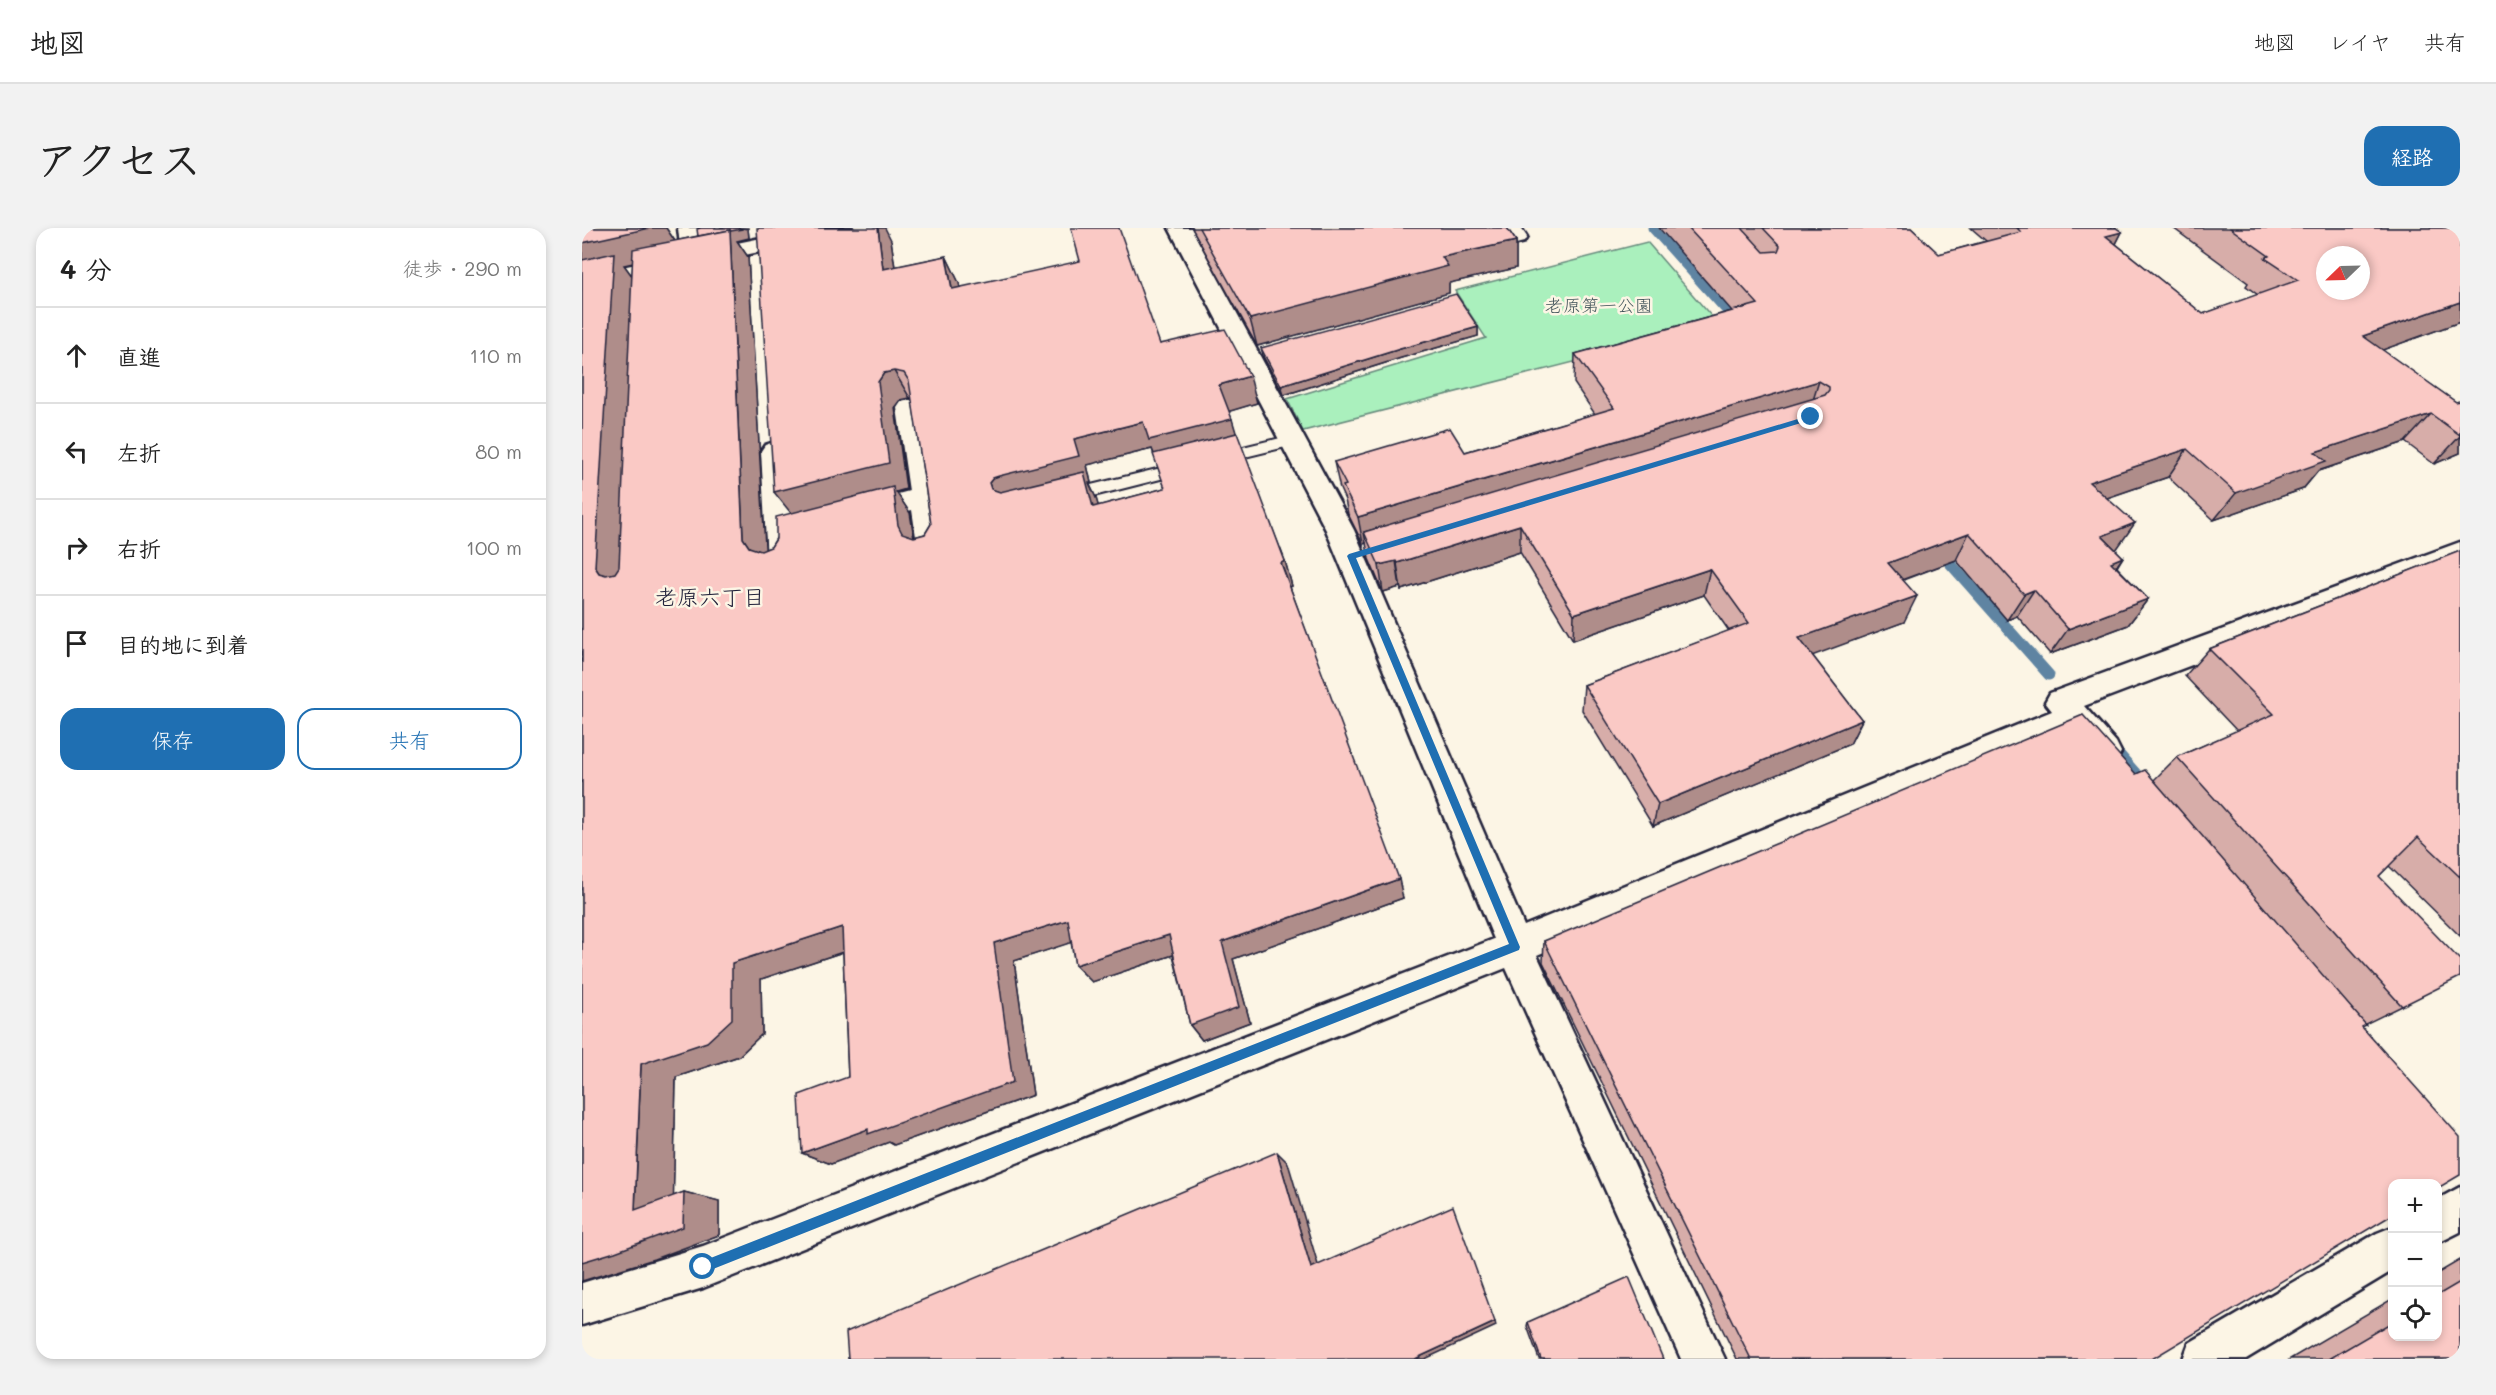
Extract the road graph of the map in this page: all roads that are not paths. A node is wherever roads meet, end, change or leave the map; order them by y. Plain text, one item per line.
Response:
1 (689, 228) edge
2 (841, 228) edge
3 (1180, 228) edge
4 (693, 259) junction
5 (582, 282) edge
6 (910, 408) edge
7 (773, 430) edge
8 (1293, 440) junction
9 (924, 498) junction
10 (1049, 501) edge
11 (835, 520) edge
12 (932, 550) edge
13 (2460, 552) edge
14 (782, 563) edge
15 (2061, 702) dead end
16 (2128, 780) edge
17 (1515, 947) junction
18 (2460, 1208) edge
19 (2442, 1219) edge
20 (2388, 1250) edge
21 (582, 1304) edge
22 (1703, 1359) edge
23 (2205, 1359) edge

1 - 4 street
2 - 4 street
3 - 8 street
4 - 5 street
6 - 9 street
7 - 14 street
8 - 10 lane
8 - 17 street
9 - 11 street
9 - 12 street
13 - 15 street
16 - 17 street
17 - 21 street
17 - 22 street
18 - 19 street
20 - 23 street

